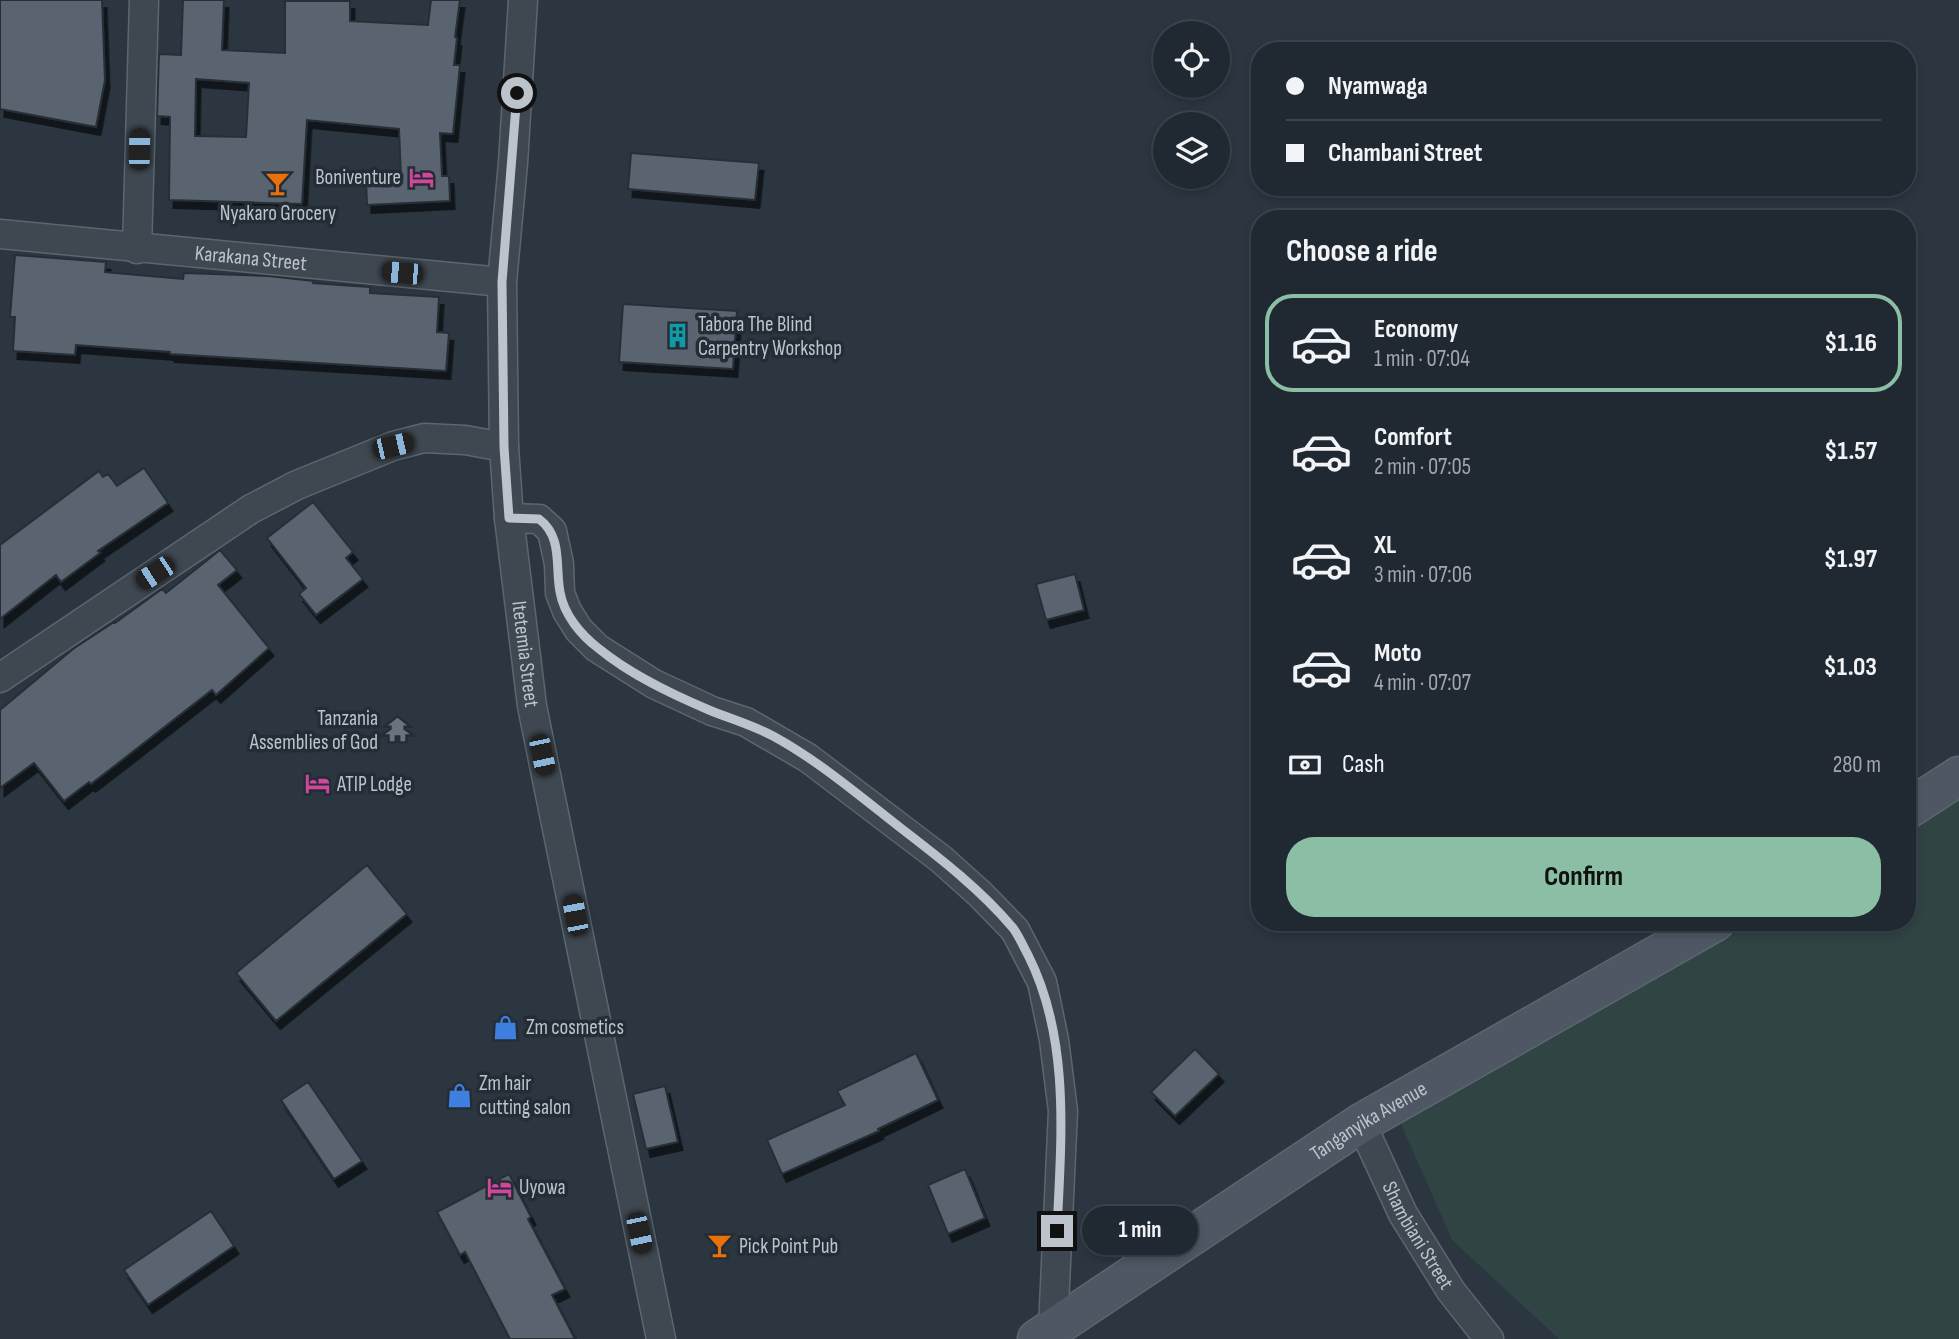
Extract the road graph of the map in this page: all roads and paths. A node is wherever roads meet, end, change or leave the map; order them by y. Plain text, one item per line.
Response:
1 (144, 0) edge
2 (523, 0) edge
3 (0, 234) edge
4 (137, 248) junction
5 (502, 282) junction
6 (504, 447) junction
7 (509, 518) junction
8 (0, 678) edge
9 (1959, 776) edge
10 (1916, 804) edge
11 (1699, 931) edge
12 (1361, 1124) junction
13 (1045, 1334) edge
14 (661, 1339) edge
15 (1489, 1339) edge

1 - 4 street
2 - 5 street, Itetemia Street
3 - 4 street, Karakana Street
4 - 5 street, Karakana Street
5 - 6 street, Itetemia Street
6 - 7 street, Itetemia Street
6 - 8 street
7 - 13 street
7 - 14 street, Itetemia Street
9 - 10 main road
11 - 12 main road, Tanganyika Avenue
12 - 13 main road, Tanganyika Avenue
12 - 15 street, Shambiani Street

